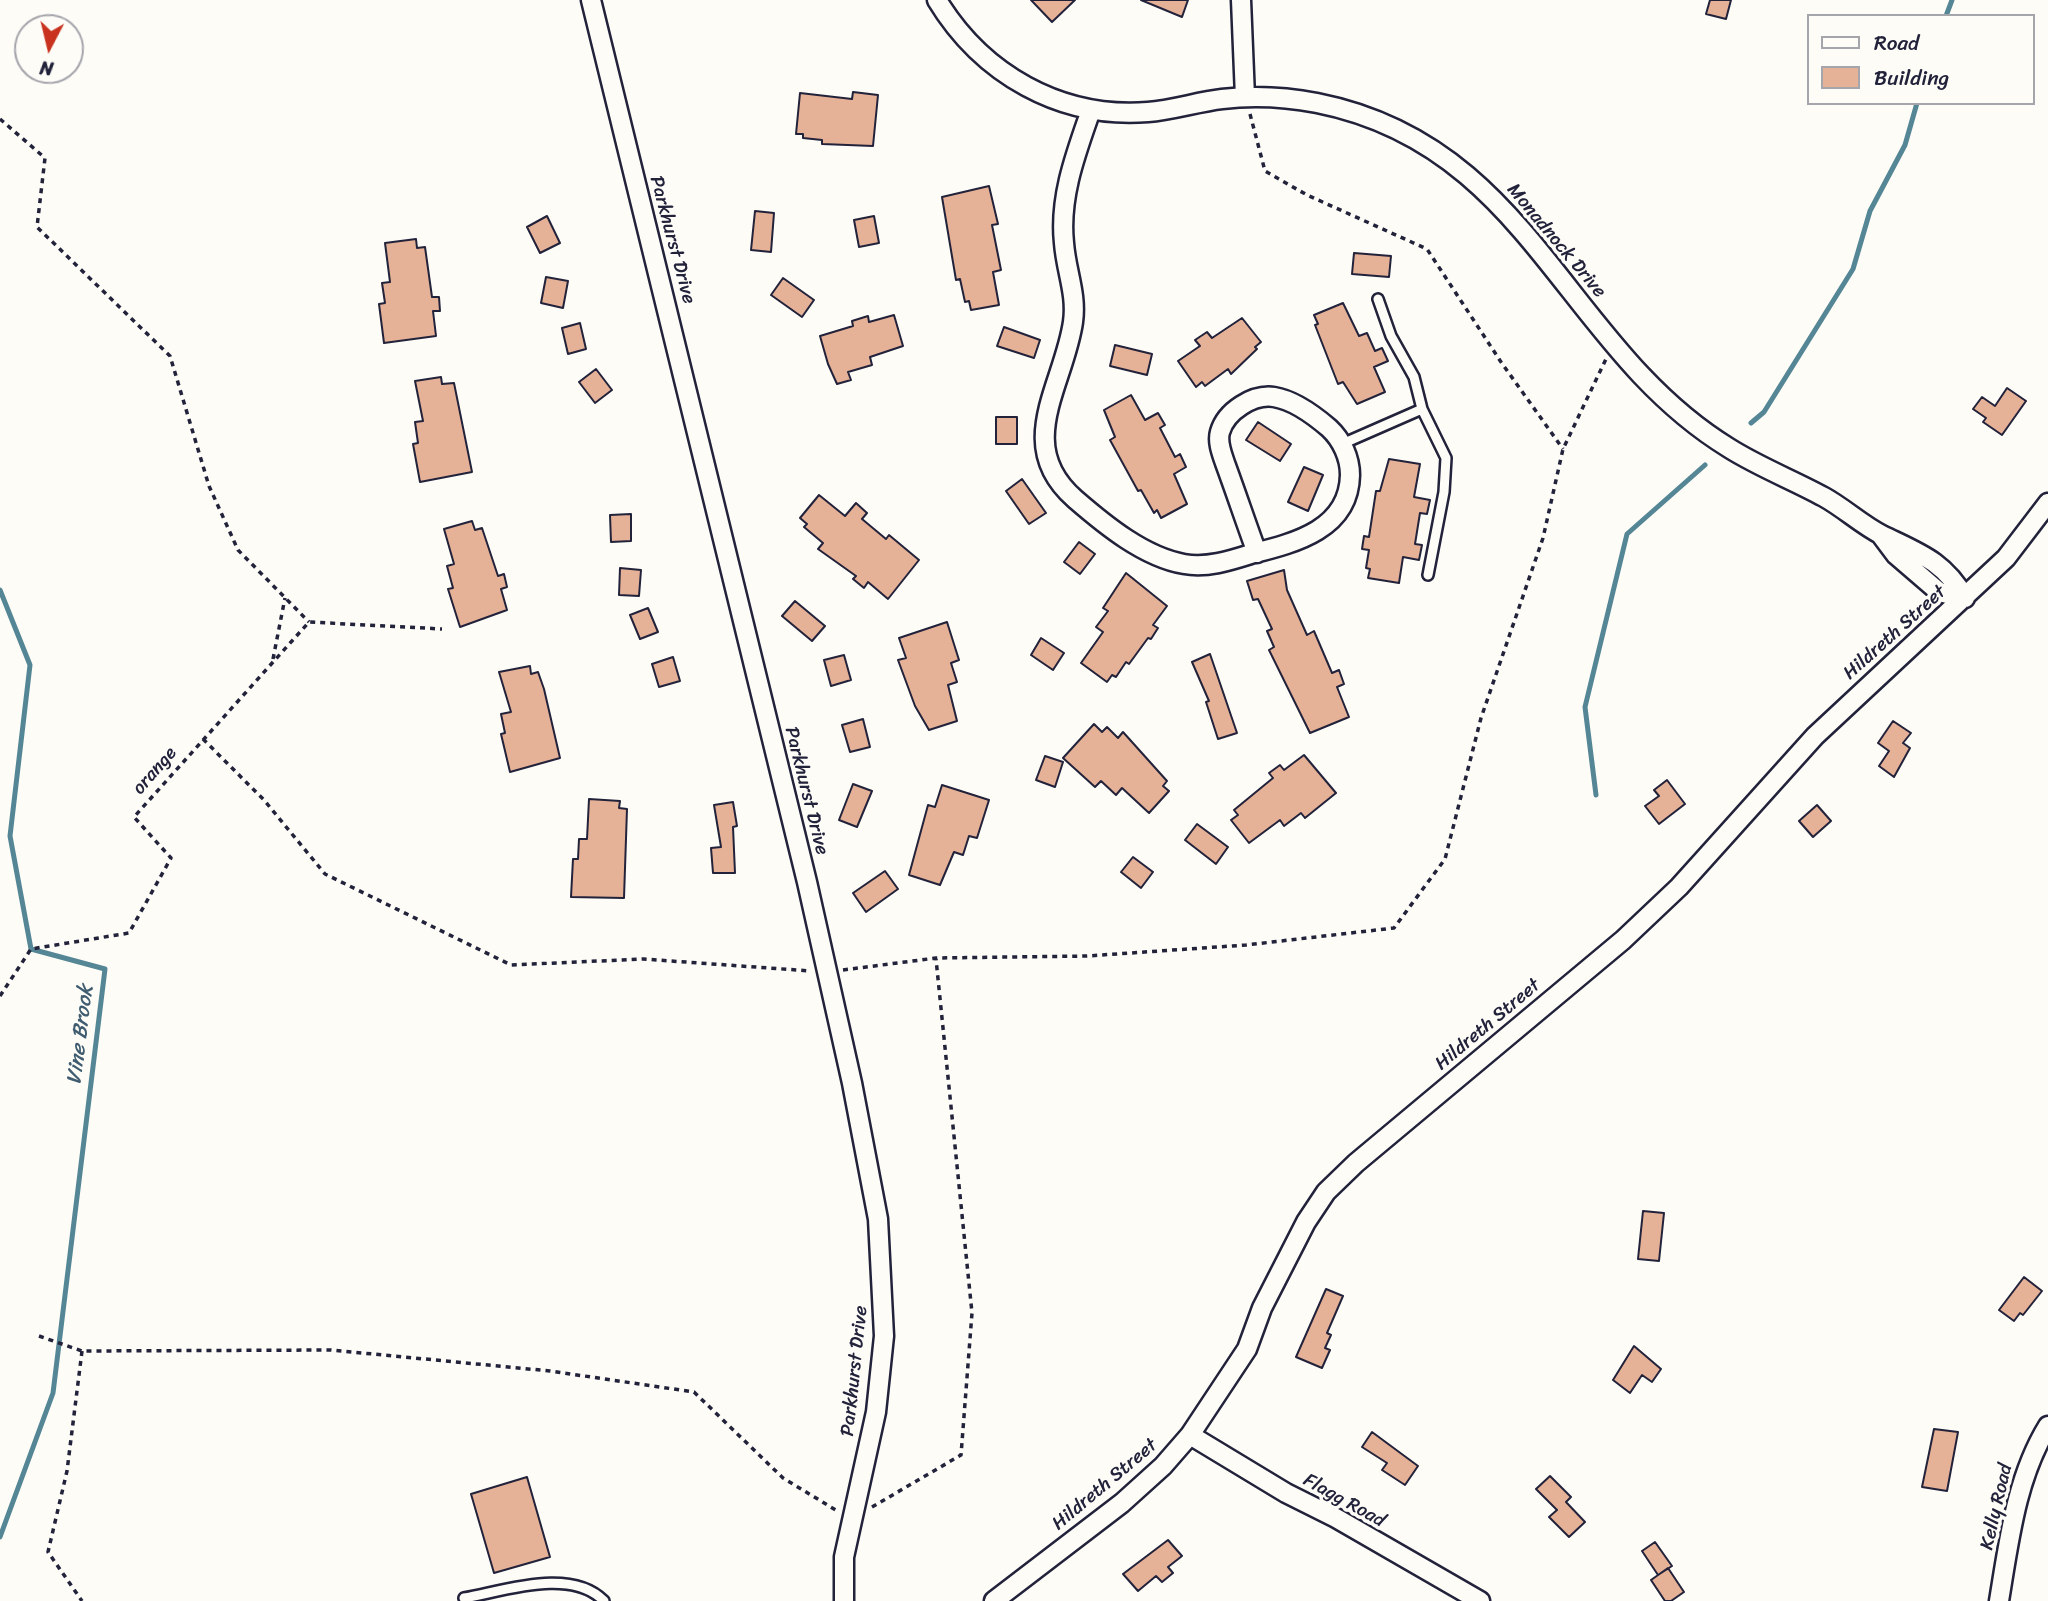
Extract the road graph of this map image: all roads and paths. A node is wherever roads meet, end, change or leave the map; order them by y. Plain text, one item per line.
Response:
1 (591, 0) edge
2 (937, 0) edge
3 (1241, 0) edge
4 (1245, 97) junction
5 (1091, 110) junction
6 (0, 118) edge
7 (1378, 299) dead end
8 (1613, 345) junction
9 (1422, 409) junction
10 (1342, 444) junction
11 (1563, 449) junction
12 (2048, 503) edge
13 (1257, 553) junction
14 (1428, 575) dead end
15 (285, 598) junction
16 (1965, 598) junction
17 (309, 622) junction
18 (442, 629) dead end
19 (273, 661) junction
20 (203, 738) junction
21 (936, 958) junction
22 (827, 972) junction
23 (0, 996) edge
24 (40, 1336) dead end
25 (82, 1351) junction
26 (2048, 1426) edge
27 (1190, 1434) junction
28 (851, 1519) junction
29 (464, 1598) dead end
30 (1474, 1600) edge
31 (82, 1601) edge
32 (604, 1601) edge
33 (844, 1601) edge
34 (994, 1601) edge
35 (1998, 1601) edge

1 - 22 street, Parkhurst Drive
2 - 5 street, Monadnock Drive
3 - 4 street
4 - 5 street, Monadnock Drive
4 - 8 street, Monadnock Drive
4 - 11 path
5 - 13 street
6 - 15 path
7 - 9 lane
8 - 11 path
8 - 16 street, Monadnock Drive
9 - 10 lane
9 - 14 lane
10 - 13 street
10 - 13 street
11 - 21 path
12 - 16 street, Hildreth Street
15 - 17 path
15 - 19 path
16 - 27 street, Hildreth Street
17 - 18 path
17 - 19 path, orange
19 - 20 path, orange
20 - 22 path
20 - 23 path, orange
21 - 22 path
21 - 28 path
22 - 28 street, Parkhurst Drive
24 - 25 path
25 - 28 path
25 - 31 path
26 - 35 street, Kelly Road
27 - 30 street, Flagg Road
27 - 34 street, Hildreth Street
28 - 33 street, Parkhurst Drive
29 - 32 lane

